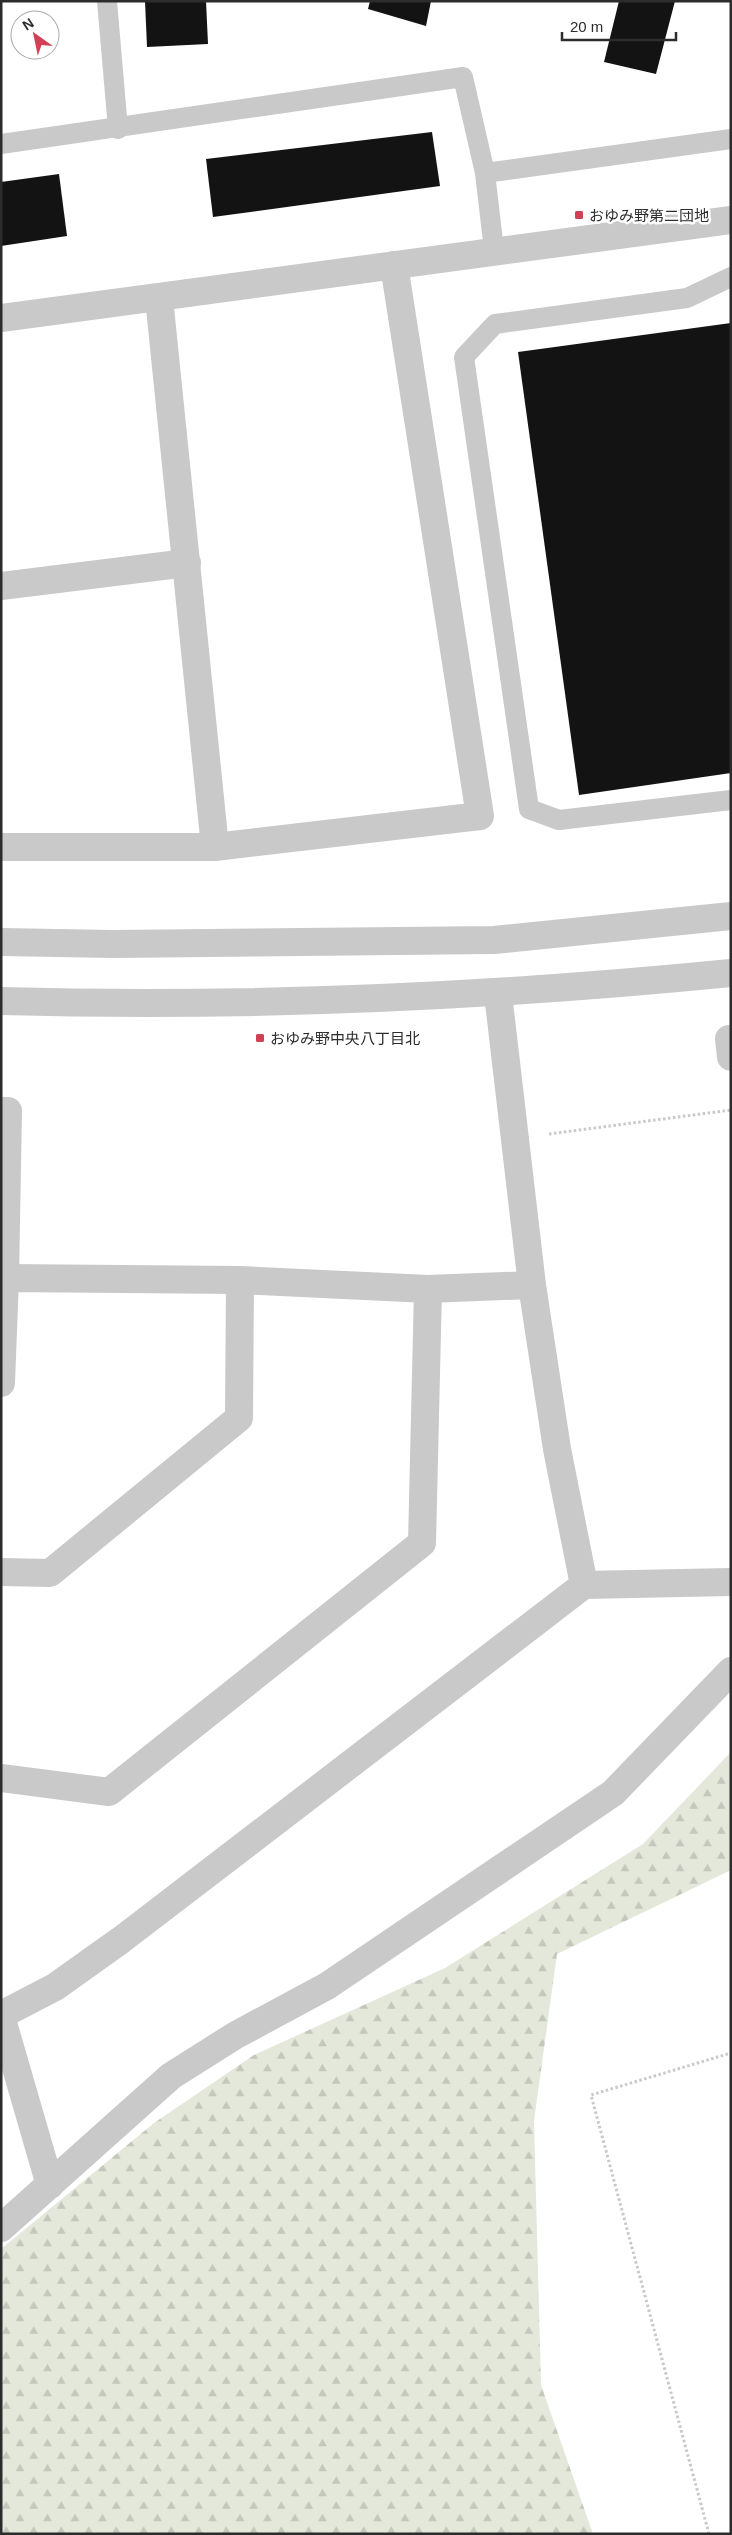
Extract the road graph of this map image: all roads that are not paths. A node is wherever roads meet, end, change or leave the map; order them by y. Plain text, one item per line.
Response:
1 (107, 1) edge
2 (118, 129) junction
3 (731, 139) edge
4 (1, 144) edge
5 (485, 173) junction
6 (731, 220) edge
7 (494, 250) junction
8 (394, 265) junction
9 (731, 277) edge
10 (159, 298) junction
11 (1, 318) edge
12 (186, 562) junction
13 (1, 586) edge
14 (731, 800) edge
15 (1, 847) edge
16 (214, 847) junction
17 (731, 916) edge
18 (1, 942) edge
19 (731, 973) edge
20 (498, 994) junction
21 (1, 1001) edge
22 (731, 1039) edge
23 (731, 1057) edge
24 (1, 1111) edge
25 (3, 1278) edge
26 (240, 1280) junction
27 (532, 1286) junction
28 (428, 1289) junction
29 (1, 1383) edge
30 (1, 1572) edge
31 (731, 1582) edge
32 (584, 1585) junction
33 (731, 1671) edge
34 (1, 1778) edge
35 (1, 2015) edge
36 (50, 2186) junction
37 (1, 2228) edge

1 - 2 lane
2 - 4 lane
2 - 5 lane
3 - 5 lane
5 - 7 lane
6 - 7 street
7 - 8 street
8 - 10 street
8 - 16 street
9 - 14 lane
10 - 11 street
10 - 12 street
12 - 13 street
12 - 16 street
15 - 16 street
17 - 18 street
19 - 20 street
20 - 21 street
20 - 27 street
22 - 23 street
24 - 25 street
25 - 26 street
25 - 29 street
26 - 28 street
26 - 30 street
27 - 28 street
27 - 32 street
28 - 34 street
31 - 32 street
32 - 35 street
33 - 36 street
35 - 36 street
36 - 37 street

